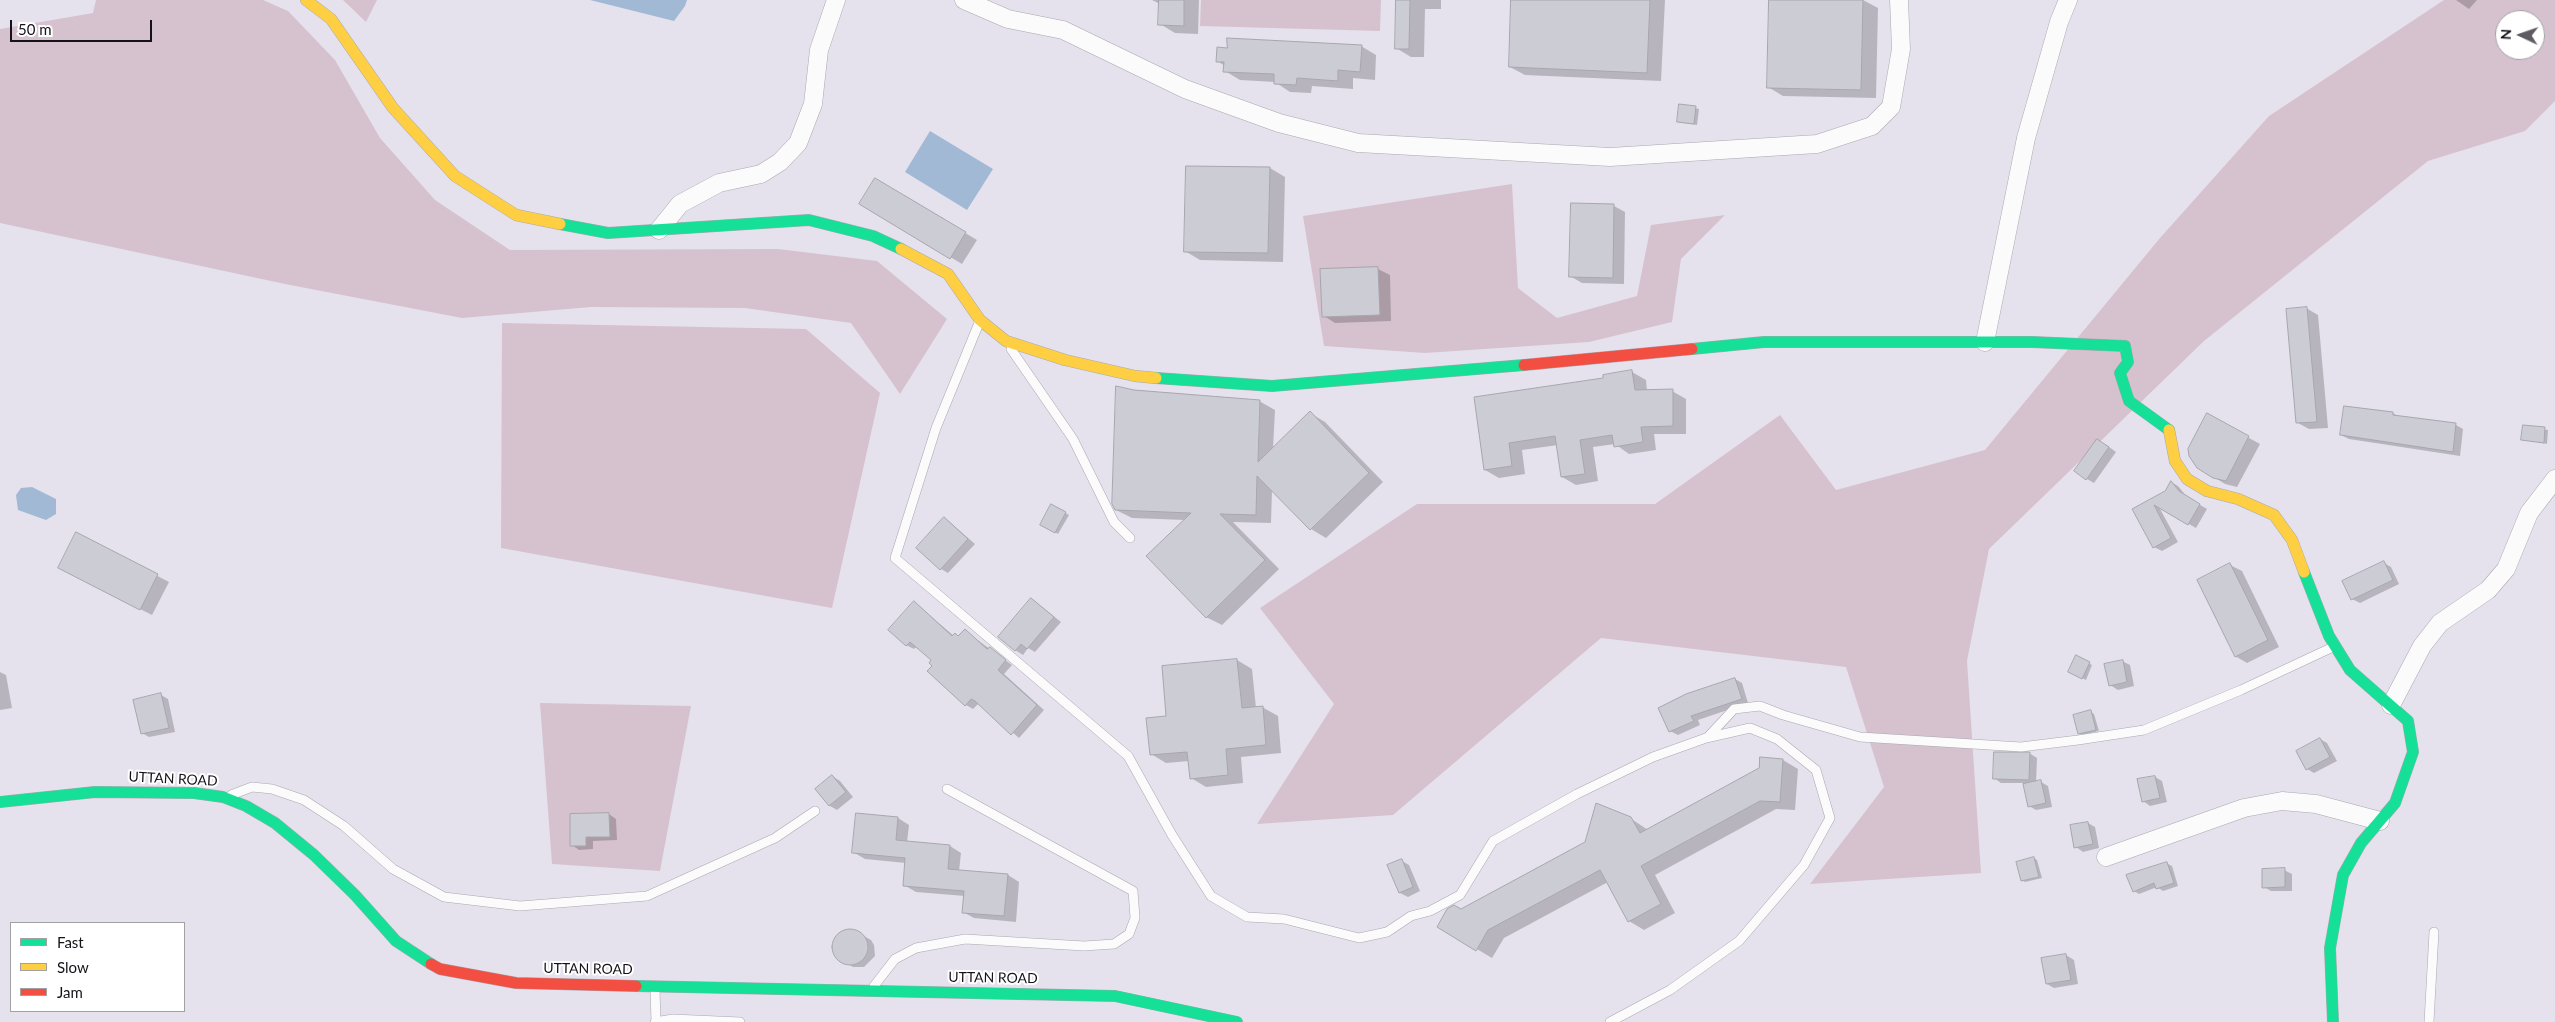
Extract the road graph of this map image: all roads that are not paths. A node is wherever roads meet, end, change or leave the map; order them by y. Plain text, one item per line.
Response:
1 (306, 0) edge
2 (836, 0) edge
3 (964, 0) edge
4 (1899, 0) edge
5 (2068, 0) edge
6 (659, 230) junction
7 (980, 320) junction
8 (1006, 341) junction
9 (1985, 342) junction
10 (2555, 479) edge
11 (1130, 538) dead end
12 (2336, 646) junction
13 (2390, 706) junction
14 (1706, 738) junction
15 (947, 789) dead end
16 (223, 798) junction
17 (0, 802) edge
18 (814, 811) dead end
19 (2380, 821) junction
20 (2106, 857) dead end
21 (2434, 932) dead end
22 (655, 986) junction
23 (871, 991) junction
24 (656, 1022) edge
25 (740, 1022) edge
26 (1237, 1022) edge
27 (1610, 1022) edge
28 (2333, 1022) edge
29 (2429, 1022) edge

1 - 6 street
2 - 6 street
3 - 4 street
5 - 9 street
6 - 7 street
7 - 8 street
7 - 14 lane
8 - 9 street
8 - 11 lane
9 - 12 street
10 - 13 street
12 - 13 street
12 - 14 lane
13 - 19 street
14 - 27 lane
15 - 23 lane
16 - 17 street, UTTAN ROAD
16 - 18 lane
16 - 22 street, UTTAN ROAD
19 - 20 street
19 - 28 street
21 - 29 lane
22 - 23 street, UTTAN ROAD
22 - 24 lane
23 - 26 street, UTTAN ROAD
24 - 25 lane

